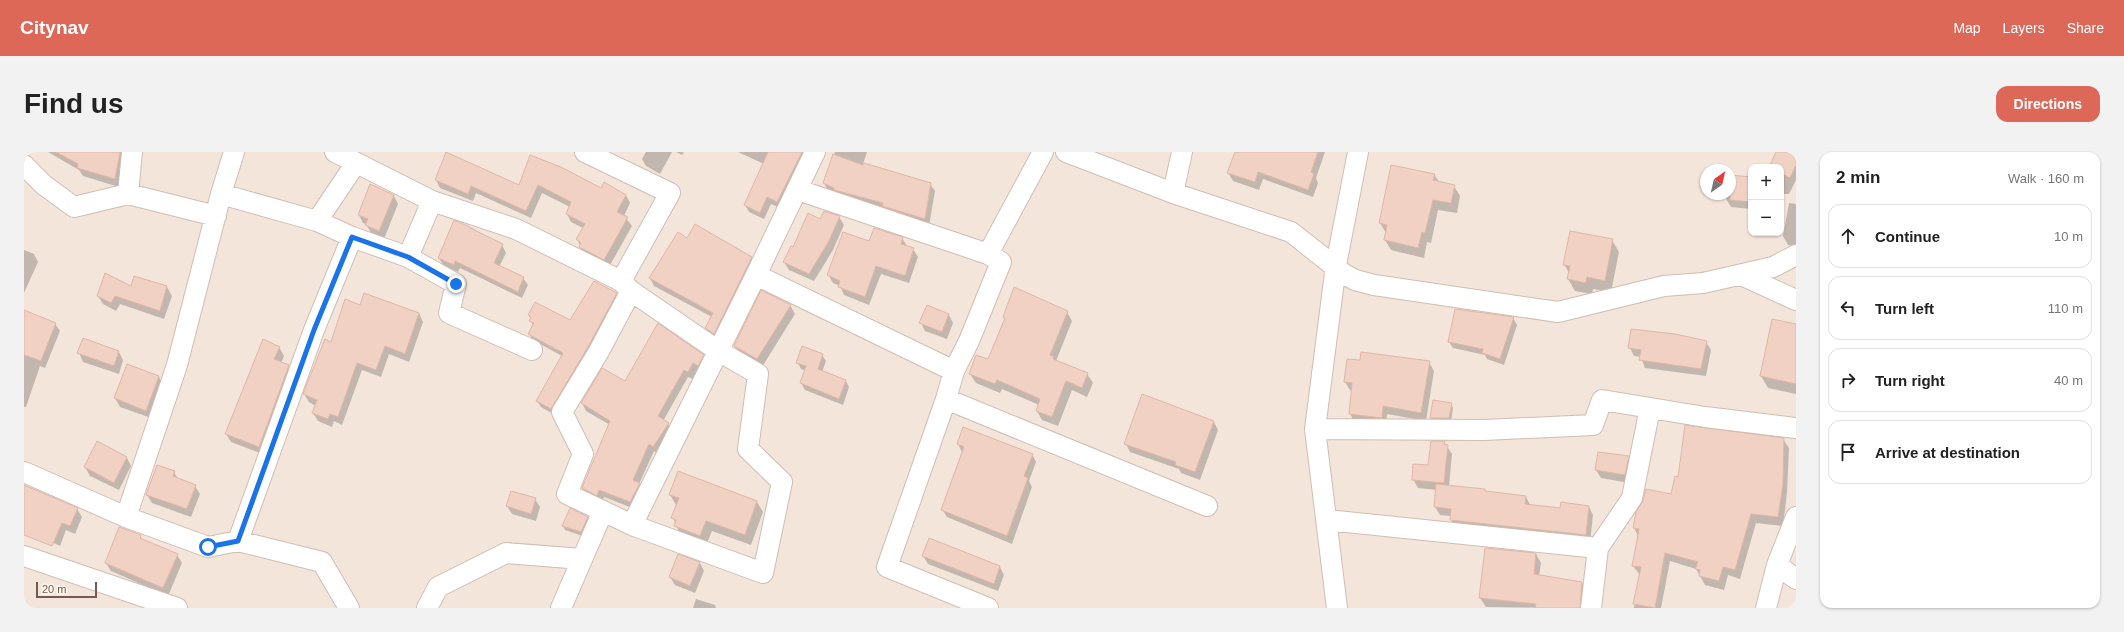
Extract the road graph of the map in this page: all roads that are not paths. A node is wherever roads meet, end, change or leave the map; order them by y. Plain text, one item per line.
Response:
1 (132, 152) edge
2 (234, 152) edge
3 (335, 152) edge
4 (586, 152) edge
5 (814, 152) edge
6 (1043, 152) edge
7 (1066, 152) edge
8 (1182, 152) edge
9 (1358, 152) edge
10 (356, 163) junction
11 (24, 165) edge
12 (24, 178) edge
13 (44, 185) junction
14 (798, 190) junction
15 (1173, 193) junction
16 (128, 194) junction
17 (221, 194) junction
18 (432, 201) junction
19 (216, 216) junction
20 (317, 221) junction
21 (352, 237) junction
22 (988, 254) junction
23 (1796, 255) edge
24 (408, 257) junction
25 (1336, 265) junction
26 (756, 275) junction
27 (1741, 275) junction
28 (626, 286) junction
29 (1796, 300) edge
30 (532, 350) dead end
31 (717, 350) junction
32 (954, 371) junction
33 (946, 399) junction
34 (1650, 408) junction
35 (1796, 428) edge
36 (1315, 429) junction
37 (24, 472) edge
38 (1207, 506) dead end
39 (603, 511) junction
40 (1796, 517) edge
41 (126, 518) junction
42 (1327, 520) junction
43 (632, 525) junction
44 (238, 541) junction
45 (1598, 548) junction
46 (24, 556) edge
47 (582, 558) junction
48 (1778, 565) junction
49 (1796, 579) edge
50 (177, 608) edge
51 (349, 608) edge
52 (428, 608) edge
53 (561, 608) edge
54 (988, 608) edge
55 (1337, 608) edge
56 (1591, 608) edge
57 (1766, 608) edge

1 - 16 street
2 - 17 street
3 - 10 street
4 - 28 street
5 - 14 street
6 - 22 street
7 - 15 street
8 - 15 street
9 - 25 street
10 - 18 street
10 - 20 street
11 - 13 street
12 - 13 street
13 - 16 street
14 - 22 street
14 - 26 street
15 - 25 street
16 - 19 street
17 - 19 street
17 - 20 street
18 - 24 street
18 - 28 street
19 - 41 street
20 - 21 street
21 - 24 street
21 - 44 street
22 - 32 street
23 - 27 street
24 - 30 street
25 - 27 street
25 - 36 street
26 - 31 street
26 - 32 street
27 - 29 street
28 - 31 street
28 - 39 street
31 - 43 street
31 - 43 street
32 - 33 street
33 - 38 street
33 - 54 street
34 - 35 street
34 - 36 street
34 - 45 street
36 - 42 street
37 - 41 street
39 - 43 street
39 - 47 street
40 - 48 street
41 - 44 street
42 - 45 street
42 - 55 street
44 - 51 street
45 - 56 street
46 - 50 street
47 - 52 street
47 - 53 street
48 - 49 street
48 - 57 street

